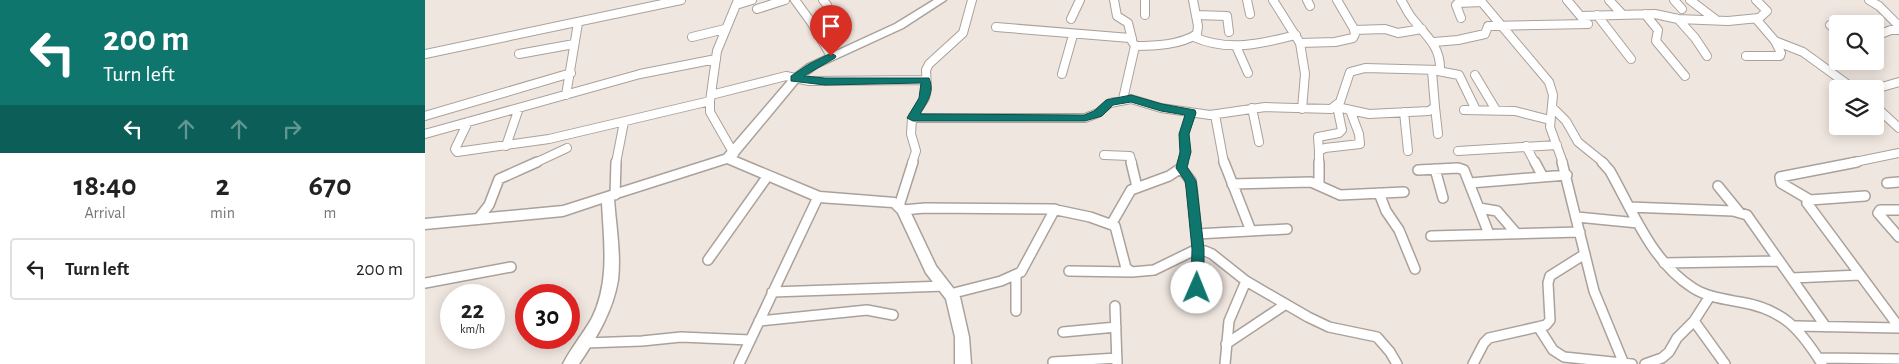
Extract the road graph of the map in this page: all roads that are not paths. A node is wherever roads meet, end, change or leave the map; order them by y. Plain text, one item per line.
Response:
1 (681, 0) edge
2 (752, 0) edge
3 (785, 0) edge
4 (795, 0) edge
5 (941, 0) edge
6 (972, 0) edge
7 (1080, 0) edge
8 (1114, 0) edge
9 (1145, 0) edge
10 (1193, 0) edge
11 (1247, 0) edge
12 (1273, 0) edge
13 (1337, 0) edge
14 (1401, 0) edge
15 (1567, 0) edge
16 (1609, 0) edge
17 (1674, 0) edge
18 (1691, 0) edge
19 (1755, 0) edge
20 (1869, 0) edge
21 (1481, 1) edge
22 (737, 3) edge
23 (757, 9) dead end
24 (1682, 9) dead end
25 (1249, 14) dead end
26 (1622, 14) junction
27 (1645, 14) junction
28 (1145, 15) dead end
29 (1196, 15) junction
30 (1597, 15) junction
31 (1581, 16) junction
32 (1461, 18) dead end
33 (1759, 18) junction
34 (1071, 19) dead end
35 (1678, 19) junction
36 (1715, 19) junction
37 (578, 23) junction
38 (1501, 25) junction
39 (996, 28) dead end
40 (1899, 28) edge
41 (725, 29) junction
42 (1422, 29) junction
43 (1354, 30) junction
44 (1229, 32) dead end
45 (1884, 33) edge
46 (1073, 35) junction
47 (1296, 35) junction
48 (692, 37) dead end
49 (1194, 37) junction
50 (1775, 41) junction
51 (1133, 42) junction
52 (1434, 42) junction
53 (1300, 43) junction
54 (574, 44) junction
55 (1237, 46) junction
56 (425, 54) edge
57 (519, 54) dead end
58 (831, 56) junction
59 (1707, 56) dead end
60 (1746, 56) dead end
61 (716, 59) junction
62 (1631, 59) dead end
63 (1435, 71) junction
64 (571, 73) junction
65 (1248, 73) dead end
66 (1062, 74) dead end
67 (1475, 75) dead end
68 (1685, 76) dead end
69 (795, 79) junction
70 (926, 80) junction
71 (1842, 80) edge
72 (1899, 82) edge
73 (1884, 86) edge
74 (565, 95) junction
75 (711, 98) junction
76 (1123, 99) junction
77 (1337, 107) junction
78 (1435, 107) junction
79 (1552, 107) junction
80 (519, 108) junction
81 (1252, 108) junction
82 (1302, 109) junction
83 (1350, 110) junction
84 (1464, 110) dead end
85 (1475, 110) junction
86 (1496, 110) junction
87 (1404, 112) junction
88 (1191, 113) junction
89 (1884, 114) edge
90 (1215, 115) junction
91 (425, 116) edge
92 (913, 118) junction
93 (1550, 120) junction
94 (468, 122) junction
95 (624, 122) junction
96 (1899, 128) edge
97 (425, 134) edge
98 (1438, 134) dead end
99 (566, 135) junction
100 (1259, 142) dead end
101 (1557, 145) junction
102 (506, 146) junction
103 (1526, 146) junction
104 (1319, 151) junction
105 (1408, 151) dead end
106 (1458, 151) dead end
107 (1899, 153) edge
108 (1104, 155) dead end
109 (731, 156) junction
110 (1181, 168) junction
111 (1435, 169) junction
112 (1418, 170) dead end
113 (1567, 175) junction
114 (767, 176) junction
115 (1543, 177) junction
116 (1899, 182) edge
117 (1319, 183) junction
118 (1470, 183) junction
119 (1887, 183) dead end
120 (1232, 184) junction
121 (1718, 186) dead end
122 (1137, 187) junction
123 (1404, 192) dead end
124 (1379, 193) junction
125 (611, 196) junction
126 (1865, 196) dead end
127 (818, 197) junction
128 (1443, 198) dead end
129 (1810, 200) junction
130 (1629, 207) junction
131 (901, 208) junction
132 (1479, 208) junction
133 (1055, 209) junction
134 (1899, 210) edge
135 (1741, 213) junction
136 (1577, 217) junction
137 (478, 219) junction
138 (1112, 223) junction
139 (1637, 223) junction
140 (425, 224) edge
141 (1287, 229) dead end
142 (1251, 231) junction
143 (1580, 232) junction
144 (1516, 233) junction
145 (1197, 234) junction
146 (1489, 234) junction
147 (1431, 236) dead end
148 (1899, 237) edge
149 (1198, 249) junction
150 (1585, 254) junction
151 (708, 260) dead end
152 (1779, 261) junction
153 (1665, 263) junction
154 (511, 267) dead end
155 (1415, 269) dead end
156 (1069, 271) dead end
157 (1132, 272) junction
158 (1016, 275) junction
159 (1860, 275) junction
160 (1792, 278) junction
161 (1246, 281) junction
162 (425, 283) edge
163 (1197, 288) dead end
164 (947, 290) junction
165 (772, 292) junction
166 (1710, 296) junction
167 (1286, 304) junction
168 (1115, 306) dead end
169 (1015, 311) dead end
170 (893, 315) dead end
171 (759, 321) junction
172 (1694, 321) junction
173 (1796, 326) junction
174 (1116, 327) junction
175 (1826, 327) junction
176 (1899, 327) edge
177 (1539, 328) junction
178 (1063, 332) dead end
179 (750, 340) junction
180 (585, 343) junction
181 (1226, 344) junction
182 (1899, 359) edge
183 (1117, 361) edge
184 (1820, 361) edge
185 (1053, 362) dead end
186 (571, 364) edge
187 (739, 364) edge
188 (963, 364) edge
189 (1225, 364) edge
190 (1397, 364) edge
191 (1473, 364) edge
192 (1627, 364) edge
193 (1645, 364) edge
194 (1725, 364) edge

1 - 37 street
2 - 22 street
3 - 23 street
4 - 58 street
5 - 58 main road
6 - 70 street
7 - 34 street
8 - 51 street
9 - 28 street
10 - 29 street
11 - 25 street
12 - 47 street
13 - 43 street
14 - 42 street
15 - 31 street
16 - 26 street
17 - 24 street
18 - 36 street
19 - 33 street
20 - 40 street
21 - 32 street
21 - 38 street
22 - 41 street
26 - 27 street
26 - 30 street
27 - 35 street
27 - 68 street
29 - 44 street
29 - 49 street
30 - 31 street
30 - 62 street
31 - 38 street
33 - 36 street
33 - 50 street
35 - 36 street
35 - 59 street
37 - 54 street
37 - 56 street
38 - 52 street
38 - 79 street
39 - 46 street
40 - 45 street
41 - 48 street
41 - 61 street
42 - 43 street
42 - 52 street
43 - 53 street
46 - 51 street
46 - 66 street
47 - 53 street
47 - 55 street
49 - 51 street
49 - 55 street
50 - 60 street
50 - 71 street
51 - 76 street
52 - 63 street
53 - 82 street
54 - 57 street
54 - 64 street
55 - 65 street
58 - 69 main road
61 - 74 street
61 - 75 street
63 - 77 street
63 - 78 street
63 - 85 street
64 - 74 street
64 - 91 street
67 - 86 street
69 - 70 street
69 - 75 street
69 - 109 main road
70 - 92 street
72 - 73 street
74 - 80 street
75 - 95 street
75 - 109 street
76 - 88 street
76 - 92 street
77 - 82 street
77 - 83 street
77 - 104 street
78 - 87 street
78 - 98 street
79 - 93 street
79 - 130 street
80 - 94 street
80 - 102 street
81 - 82 street
81 - 90 street
81 - 100 street
83 - 87 street
83 - 104 street
84 - 85 street
85 - 86 street
86 - 93 street
87 - 105 street
88 - 90 street
88 - 110 street
89 - 96 street
90 - 120 street
92 - 131 street
93 - 101 street
94 - 97 street
94 - 102 street
95 - 99 street
95 - 125 street
99 - 102 street
99 - 137 street
101 - 103 street
101 - 113 street
103 - 106 street
103 - 115 street
104 - 117 street
107 - 129 street
108 - 122 street
109 - 114 main road
109 - 125 main road
110 - 122 street
110 - 145 street
111 - 112 street
111 - 118 street
111 - 128 street
113 - 115 street
113 - 136 street
114 - 127 main road
114 - 151 street
115 - 118 street
116 - 119 street
117 - 120 street
117 - 124 street
118 - 132 street
120 - 142 street
121 - 135 street
122 - 138 street
123 - 124 street
124 - 155 street
125 - 137 main road
125 - 180 main road
126 - 129 street
127 - 131 main road
127 - 165 street
129 - 159 street
130 - 135 street
130 - 139 street
131 - 133 street
131 - 164 main road
132 - 144 street
132 - 146 street
133 - 138 street
133 - 158 street
134 - 148 street
135 - 152 street
136 - 139 street
136 - 143 street
137 - 140 main road
138 - 157 street
139 - 153 street
141 - 142 street
142 - 145 street
143 - 144 street
143 - 150 street
144 - 146 street
145 - 149 street
146 - 147 street
149 - 157 street
149 - 161 street
149 - 163 street
150 - 177 street
150 - 192 street
152 - 153 street
152 - 160 street
153 - 166 street
154 - 162 street
156 - 157 street
158 - 164 street
158 - 169 street
159 - 160 street
159 - 176 street
160 - 175 street
161 - 167 street
161 - 181 street
164 - 165 street
164 - 188 main road
165 - 171 street
166 - 172 street
166 - 173 street
167 - 181 street
167 - 190 street
168 - 174 street
170 - 171 street
171 - 179 street
172 - 193 street
172 - 194 street
173 - 175 street
173 - 184 street
174 - 178 street
174 - 183 street
175 - 176 street
177 - 191 street
177 - 192 street
179 - 180 street
179 - 187 street
180 - 186 main road
181 - 189 street
182 - 184 street
183 - 185 street

